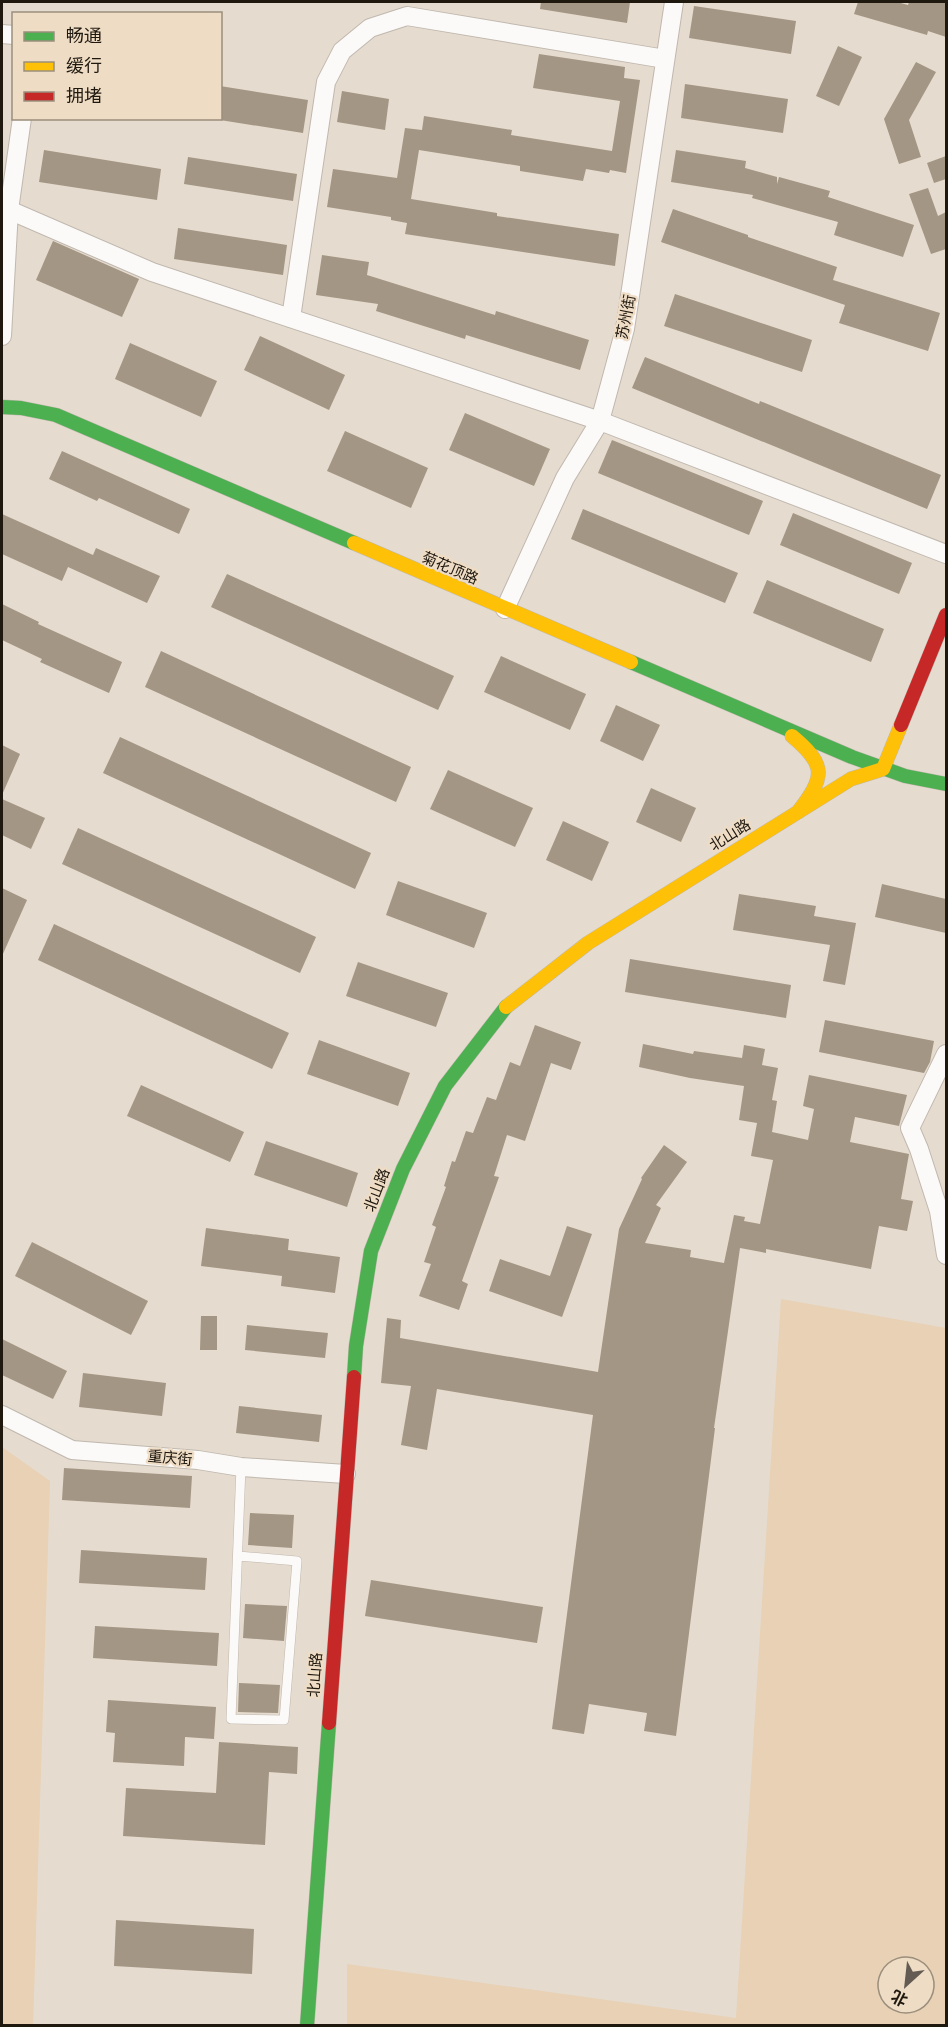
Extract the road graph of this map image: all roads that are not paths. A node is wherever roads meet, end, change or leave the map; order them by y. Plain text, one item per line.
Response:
1 (674, 2) edge
2 (665, 59) junction
3 (22, 120) edge
4 (9, 210) junction
5 (291, 318) junction
6 (2, 336) edge
7 (2, 407) edge
8 (600, 421) junction
9 (946, 554) edge
10 (505, 609) junction
11 (946, 615) edge
12 (909, 707) junction
13 (783, 728) junction
14 (883, 769) junction
15 (945, 784) edge
16 (798, 812) junction
17 (946, 1054) edge
18 (946, 1255) edge
19 (2, 1415) edge
20 (241, 1467) junction
21 (346, 1474) junction
22 (238, 1556) junction
23 (307, 2025) edge

1 - 2 street, 苏州街
2 - 5 street
2 - 8 street, 苏州街
3 - 4 street
4 - 5 street
4 - 6 street
5 - 8 street
7 - 10 main road, 菊花顶路
8 - 9 street
8 - 10 street, 苏州街
10 - 13 main road, 菊花顶路
11 - 12 main road
12 - 14 main road
12 - 15 main road
13 - 14 main road, 菊花顶路
13 - 16 main road
14 - 15 main road, 菊花顶路
14 - 16 main road, 北山路
16 - 21 main road, 北山路
17 - 18 street
19 - 20 street, 重庆街
20 - 21 street, 重庆街
20 - 22 lane
21 - 23 main road, 北山路
22 - 22 lane

